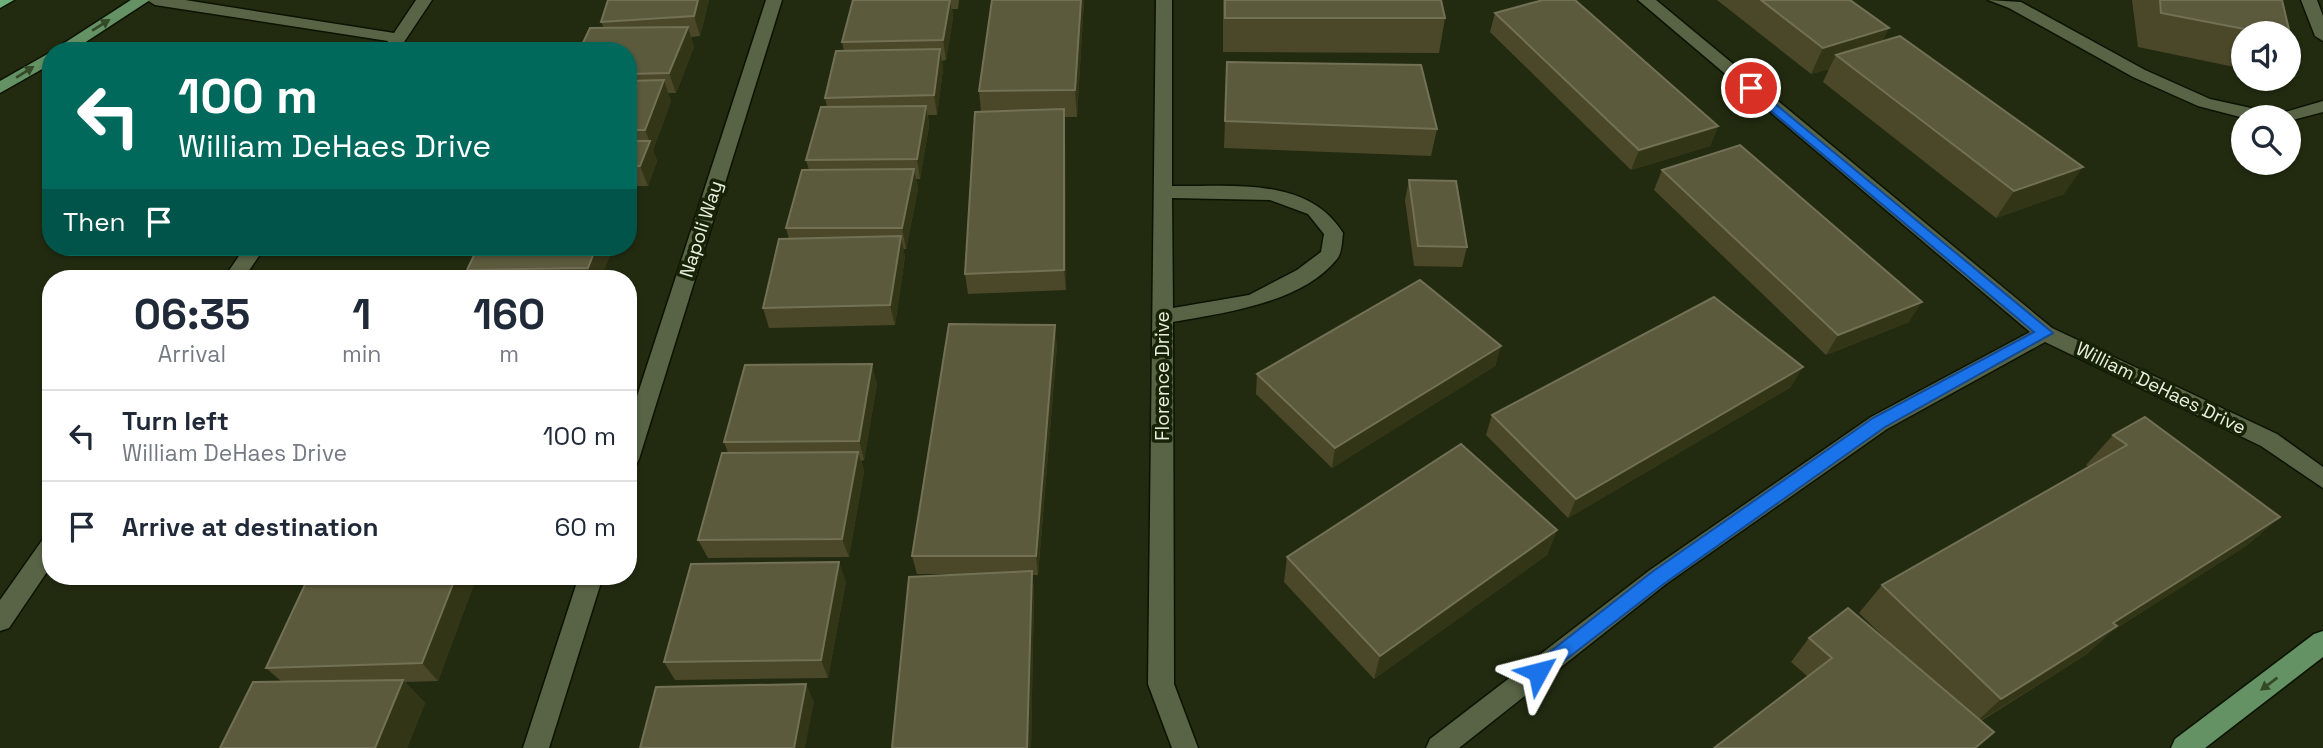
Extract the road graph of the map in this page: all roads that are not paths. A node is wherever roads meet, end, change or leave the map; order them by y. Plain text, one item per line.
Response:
1 (6, 0) edge
2 (142, 0) edge
3 (155, 0) edge
4 (424, 0) edge
5 (774, 0) edge
6 (1164, 0) edge
7 (1646, 0) edge
8 (1996, 0) edge
9 (2309, 0) edge
10 (0, 4) edge
11 (2323, 36) edge
12 (74, 42) edge
13 (383, 42) edge
14 (395, 42) edge
15 (42, 62) edge
16 (0, 88) edge
17 (2323, 106) edge
18 (2231, 111) edge
19 (2301, 112) edge
20 (1163, 192) junction
21 (1162, 317) junction
22 (2045, 333) junction
23 (637, 431) edge
24 (2323, 478) edge
25 (42, 559) edge
26 (588, 585) edge
27 (0, 620) edge
28 (2323, 642) edge
29 (536, 748) edge
30 (1185, 748) edge
31 (1439, 748) edge
32 (2184, 748) edge

1 - 10 highway
12 -> 2 main road
3 - 13 street
4 - 14 street
5 - 23 street, Napoli Way
6 - 20 street, Florence Drive
7 - 22 street, William DeHaes Drive
8 - 18 street
9 - 11 street
16 -> 15 main road
17 - 19 street
20 - 21 street, Florence Drive
20 - 21 street
21 - 30 street, Florence Drive
22 - 24 street, William DeHaes Drive
22 - 31 street
25 - 27 street
26 - 29 street
28 -> 32 main road

